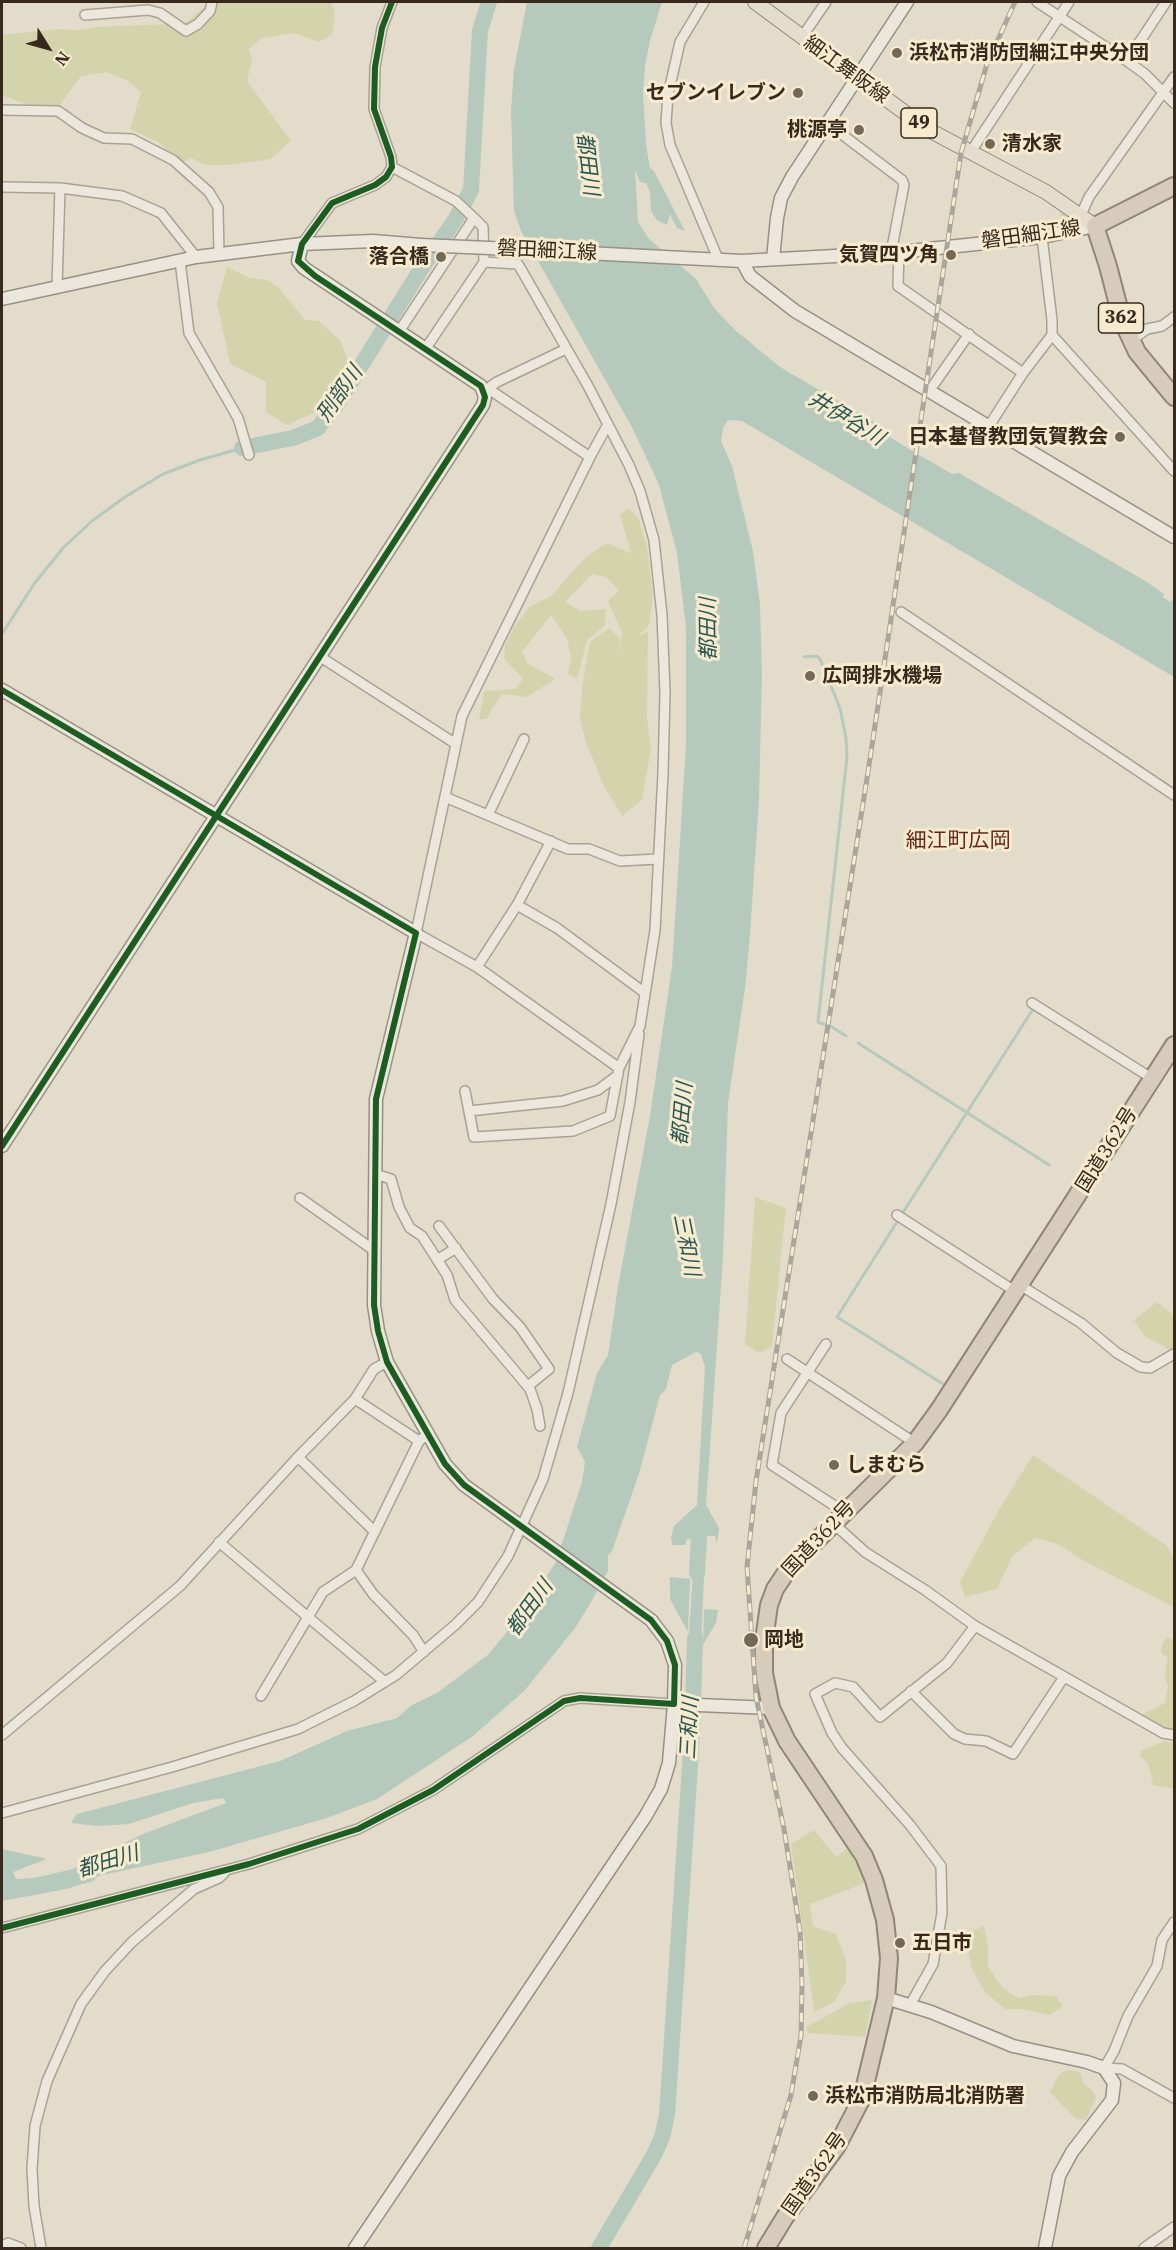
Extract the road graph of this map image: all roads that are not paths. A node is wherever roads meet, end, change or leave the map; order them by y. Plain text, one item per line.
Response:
1 (212, 2) edge
2 (392, 2) edge
3 (704, 2) edge
4 (755, 2) edge
5 (826, 2) edge
6 (907, 2) edge
7 (1036, 2) edge
8 (1069, 2) edge
9 (1166, 2) edge
10 (85, 15) dead end
11 (1059, 17) junction
12 (802, 37) junction
13 (1127, 60) junction
14 (857, 77) junction
15 (1174, 77) edge
16 (1170, 97) edge
17 (2, 110) edge
18 (827, 123) junction
19 (970, 153) junction
20 (392, 167) junction
21 (1174, 186) edge
22 (2, 187) edge
23 (60, 188) junction
24 (1082, 215) junction
25 (473, 216) junction
26 (1095, 226) junction
27 (1042, 237) junction
28 (302, 244) junction
29 (895, 253) junction
30 (219, 255) junction
31 (196, 257) junction
32 (773, 259) junction
33 (180, 261) junction
34 (715, 261) junction
35 (742, 261) junction
36 (484, 262) junction
37 (57, 287) junction
38 (2, 299) edge
39 (1174, 317) edge
40 (400, 330) junction
41 (969, 334) junction
42 (1052, 335) junction
43 (1132, 340) junction
44 (426, 348) junction
45 (566, 350) junction
46 (1023, 373) junction
47 (930, 390) junction
48 (484, 391) junction
49 (1174, 396) edge
50 (608, 423) junction
51 (989, 426) junction
52 (249, 455) dead end
53 (590, 457) junction
54 (1174, 471) edge
55 (1174, 537) edge
56 (901, 612) dead end
57 (319, 656) junction
58 (2, 690) edge
59 (524, 738) dead end
60 (456, 744) junction
61 (1174, 795) edge
62 (445, 797) junction
63 (216, 814) junction
64 (488, 815) junction
65 (551, 841) junction
66 (658, 859) junction
67 (517, 905) junction
68 (416, 933) junction
69 (477, 968) junction
70 (645, 993) junction
71 (1032, 1003) dead end
72 (640, 1026) junction
73 (1174, 1045) edge
74 (619, 1071) junction
75 (1153, 1079) junction
76 (465, 1091) dead end
77 (469, 1111) junction
78 (2, 1146) edge
79 (375, 1174) junction
80 (300, 1198) dead end
81 (897, 1215) dead end
82 (439, 1226) dead end
83 (456, 1248) junction
84 (375, 1251) junction
85 (437, 1260) junction
86 (1018, 1289) junction
87 (826, 1344) dead end
88 (1174, 1354) edge
89 (787, 1359) dead end
90 (387, 1362) junction
91 (808, 1372) junction
92 (528, 1386) junction
93 (355, 1399) junction
94 (540, 1426) dead end
95 (423, 1437) junction
96 (915, 1443) junction
97 (298, 1457) junction
98 (839, 1517) junction
99 (524, 1528) junction
100 (375, 1532) junction
101 (219, 1542) junction
102 (356, 1570) junction
103 (308, 1616) junction
104 (975, 1626) junction
105 (424, 1652) junction
106 (1064, 1677) junction
107 (385, 1682) junction
108 (912, 1691) junction
109 (261, 1696) dead end
110 (678, 1704) junction
111 (771, 1708) junction
112 (2, 1735) edge
113 (1174, 1735) edge
114 (2, 1813) edge
115 (227, 1870) junction
116 (1174, 1922) edge
117 (2, 1928) edge
118 (886, 1998) junction
119 (910, 2005) junction
120 (1104, 2068) junction
121 (1174, 2098) edge
122 (1174, 2228) edge
123 (2, 2246) edge
124 (21, 2248) edge
125 (41, 2248) edge
126 (355, 2248) edge
127 (766, 2248) edge
128 (1045, 2248) edge
129 (1144, 2248) edge

1 - 10 street
2 - 20 street
3 - 34 street
4 - 12 main road, 細江舞阪線 / 49
5 - 12 street
6 - 14 street
7 - 11 street
8 - 11 street
9 - 13 street
11 - 13 street
11 - 19 street
12 - 14 main road, 細江舞阪線 / 49
13 - 16 street
14 - 18 street
14 - 19 main road, 細江舞阪線 / 49
15 - 16 street
16 - 24 street
17 - 30 street
18 - 29 street
18 - 32 street
19 - 24 main road, 細江舞阪線 / 49
20 - 25 street
20 - 28 street
21 - 26 highway
22 - 23 street
23 - 31 street
23 - 37 street
24 - 26 main road, 細江舞阪線 / 49
25 - 36 street
25 - 40 street
26 - 27 street, 磐田細江線
26 - 43 highway, 362
27 - 29 street, 磐田細江線
27 - 42 street
28 - 30 street, 磐田細江線
28 - 34 street, 磐田細江線, bridge
28 - 40 street
29 - 32 street, 磐田細江線
29 - 41 street
30 - 31 street, 磐田細江線
31 - 33 street, 磐田細江線
32 - 35 street, 磐田細江線
33 - 37 street, 磐田細江線
33 - 52 street
34 - 35 street, 磐田細江線
35 - 47 street
36 - 44 street
36 - 45 street
37 - 38 street, 磐田細江線
39 - 43 street
40 - 44 street
41 - 46 street
41 - 47 street
42 - 46 street
42 - 54 street
43 - 49 highway, 362
44 - 48 street
45 - 48 street
45 - 50 street
46 - 51 street
47 - 51 street
48 - 53 street
48 - 57 street
50 - 53 street
50 - 66 street
51 - 55 street
53 - 60 street
56 - 61 street
57 - 60 street
57 - 63 street
58 - 63 street
59 - 64 street
60 - 62 street
62 - 64 street
62 - 68 street
63 - 68 street
63 - 78 street
64 - 65 street
65 - 66 street
65 - 67 street
66 - 70 street
67 - 69 street
67 - 70 street
68 - 69 street
68 - 79 street
69 - 74 street
70 - 72 street
71 - 75 street
72 - 74 street
72 - 99 street
73 - 75 highway, 国道362号
74 - 77 street
74 - 77 street
75 - 86 highway, 国道362号
76 - 77 street
79 - 84 street
79 - 85 street
80 - 84 street
81 - 86 street
82 - 83 street
83 - 85 street
83 - 92 street
84 - 90 street
85 - 92 street
86 - 88 street
86 - 96 highway, 国道362号
87 - 91 street
89 - 91 street
90 - 93 street
90 - 95 street
91 - 96 street
91 - 98 street
92 - 94 street
93 - 95 street
93 - 97 street
95 - 99 street
95 - 100 street
96 - 98 highway, 国道362号
97 - 100 street
97 - 101 street
98 - 104 street
98 - 111 highway, 国道362号
99 - 105 street
99 - 110 street
100 - 102 street
101 - 103 street
101 - 112 street
102 - 103 street
102 - 105 street
103 - 107 street
103 - 109 street
104 - 106 street
104 - 108 street
105 - 107 street
106 - 108 street
106 - 113 street
107 - 114 street
108 - 119 street
110 - 111 street
110 - 115 street
110 - 126 street
111 - 118 highway, 国道362号
115 - 117 street
115 - 125 street
116 - 120 street
118 - 119 street
118 - 127 highway, 国道362号
119 - 120 street
120 - 121 street
120 - 128 street
122 - 129 street
123 - 124 street

